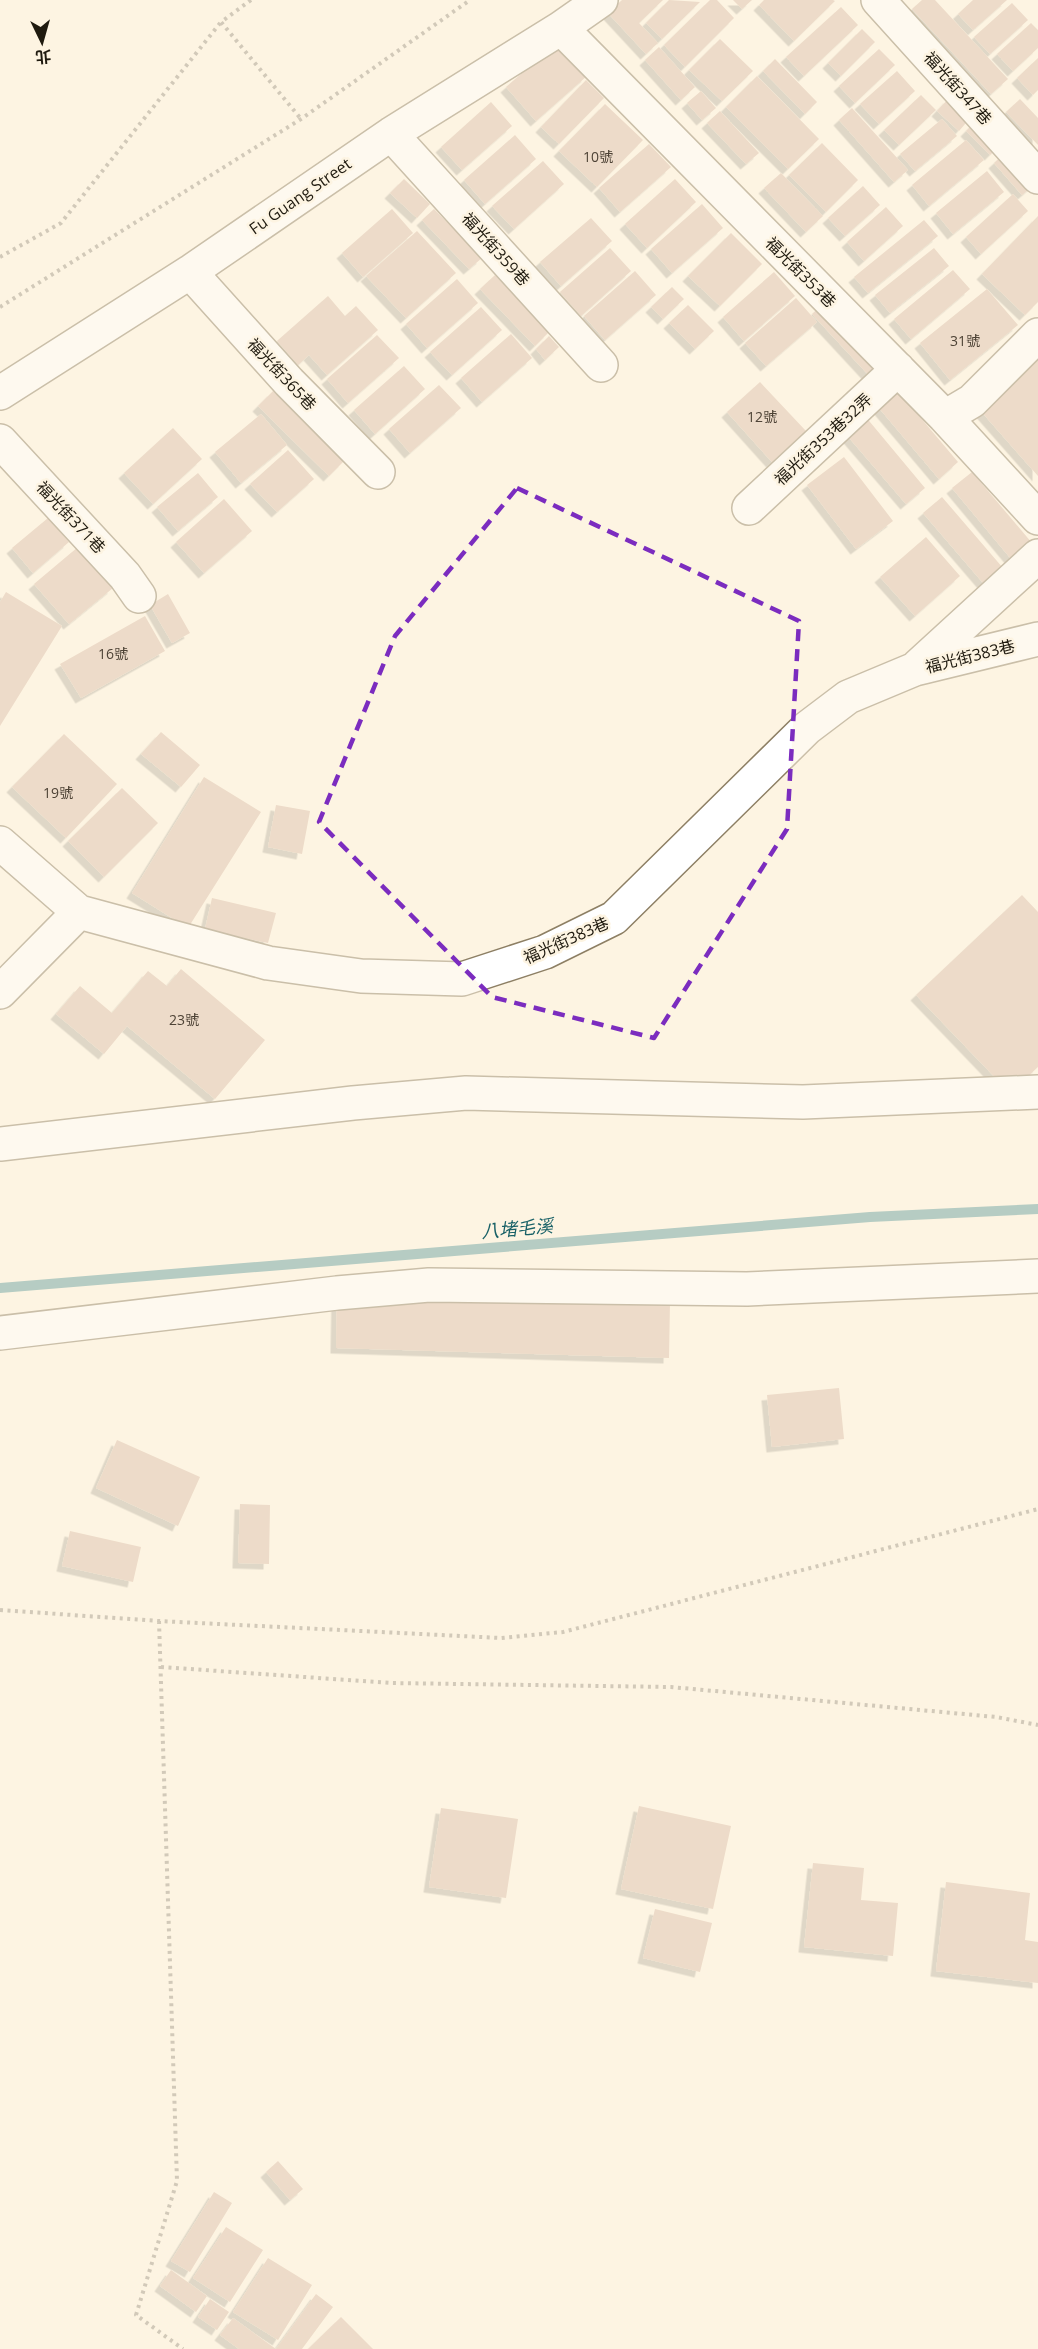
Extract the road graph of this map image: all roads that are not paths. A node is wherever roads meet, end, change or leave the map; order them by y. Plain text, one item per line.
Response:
1 (601, 0) edge
2 (878, 0) edge
3 (561, 28) junction
4 (391, 134) junction
5 (1038, 177) edge
6 (190, 272) junction
7 (1038, 335) edge
8 (601, 365) dead end
9 (898, 369) junction
10 (0, 393) edge
11 (945, 417) junction
12 (0, 441) edge
13 (378, 472) dead end
14 (749, 508) dead end
15 (1038, 519) edge
16 (1038, 556) edge
17 (139, 596) dead end
18 (1038, 639) edge
19 (915, 669) junction
20 (0, 843) edge
21 (79, 912) junction
22 (0, 992) edge
23 (1038, 1092) edge
24 (0, 1144) edge
25 (1038, 1276) edge
26 (0, 1333) edge

1 - 3 street, Fu Guang Street
2 - 5 street, 福光街347巷
3 - 4 street, Fu Guang Street
3 - 9 street, 福光街353巷
4 - 6 street, Fu Guang Street
4 - 8 street, 福光街359巷
6 - 10 street, Fu Guang Street
6 - 13 street, 福光街365巷
7 - 11 street
9 - 11 street, 福光街353巷
9 - 14 street, 福光街353巷32弄
11 - 15 street, 福光街353巷
12 - 17 street, 福光街371巷
16 - 19 street
18 - 19 street, 福光街383巷
19 - 21 street, 福光街383巷
20 - 21 street, 福光街383巷
21 - 22 street
23 - 24 street
25 - 26 street

